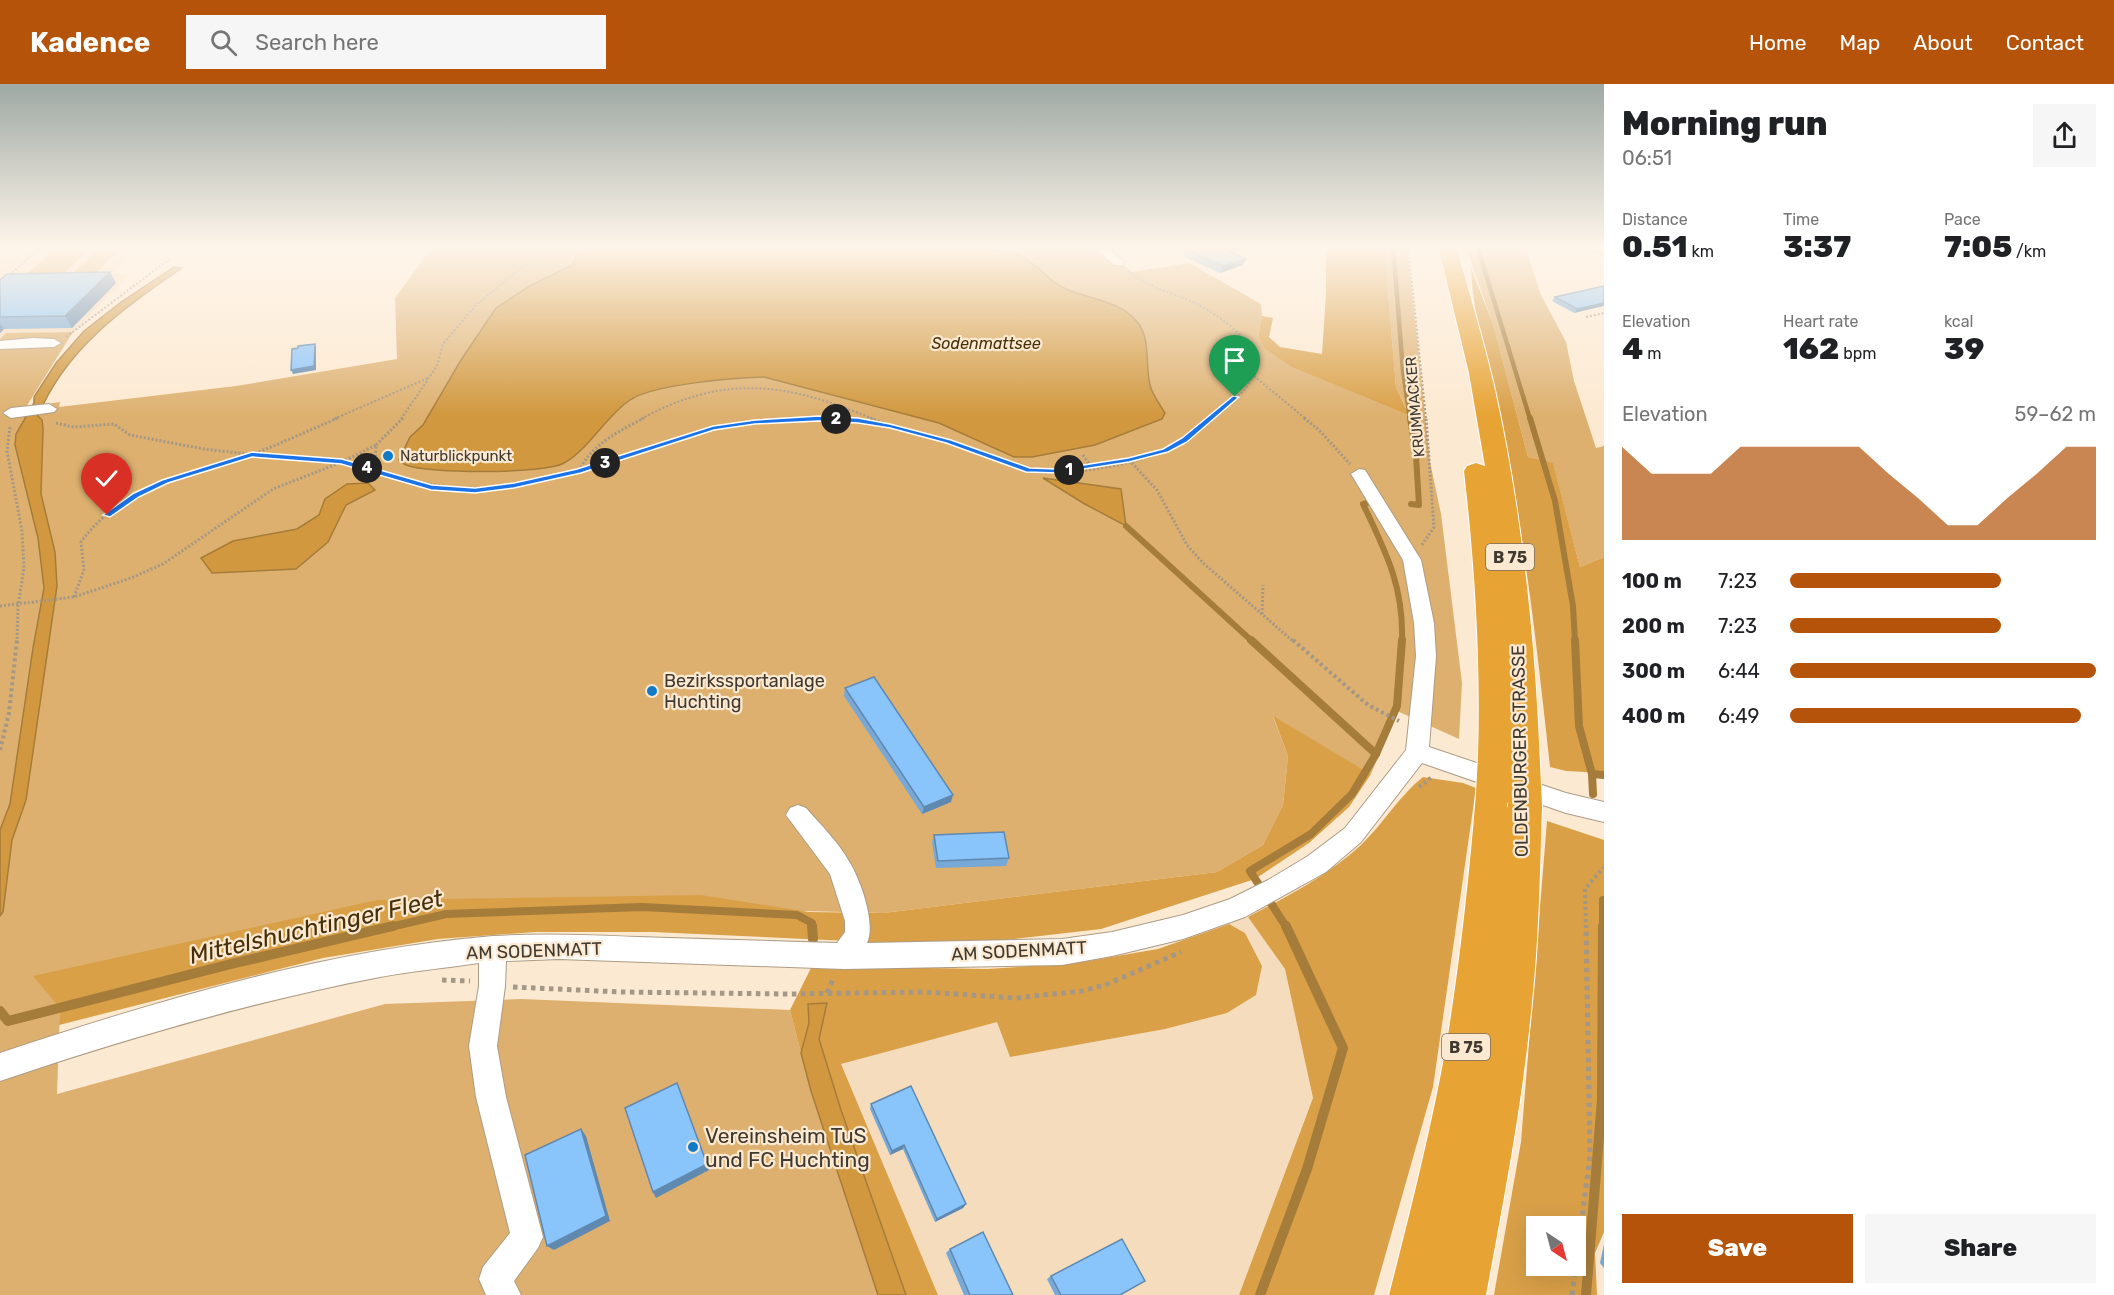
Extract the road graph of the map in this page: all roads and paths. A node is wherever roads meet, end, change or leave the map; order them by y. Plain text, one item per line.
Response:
1 (111, 302) edge
2 (480, 302) edge
3 (1192, 302) edge
4 (1414, 302) edge
5 (1445, 302) edge
6 (1461, 302) edge
7 (1604, 313) edge
8 (1586, 317) dead end
9 (54, 343) joint
10 (0, 345) edge
11 (1254, 376) junction
12 (428, 378) junction
13 (49, 409) joint
14 (17, 412) joint
15 (890, 426) junction
16 (376, 445) junction
17 (252, 455) junction
18 (1083, 455) dead end
19 (1129, 460) junction
20 (342, 462) junction
21 (1091, 467) junction
22 (375, 470) junction
23 (579, 471) junction
24 (1359, 474) joint
25 (1412, 560) junction
26 (1263, 585) dead end
27 (74, 597) junction
28 (0, 606) edge
29 (18, 606) junction
30 (1262, 614) junction
31 (1403, 722) dead end
32 (0, 750) edge
33 (1417, 752) junction
34 (1509, 780) junction
35 (1604, 812) edge
36 (798, 815) dead end
37 (1604, 867) edge
38 (853, 938) junction
39 (493, 949) junction
40 (438, 980) dead end
41 (492, 986) junction
42 (827, 993) dead end
43 (0, 1067) edge
44 (504, 1295) edge
45 (1414, 1295) edge
46 (1461, 1295) edge
47 (1572, 1295) edge

1 - 9 path
2 - 12 path
3 - 11 path
4 - 25 path, KRUMMACKER
5 - 34 highway, B 75
6 - 34 highway, OLDENBURGER STRASSE / B 75
7 - 8 path
9 - 10 street
11 - 19 path
11 - 24 path
12 - 16 path
12 - 17 path
13 - 14 street
13 - 17 path
14 - 29 path
15 - 21 path
15 - 23 path
15 - 23 path
16 - 20 path
16 - 22 path
17 - 20 path
17 - 27 path
18 - 21 path
19 - 21 path
19 - 30 path
20 - 22 path
20 - 27 path
22 - 23 path
24 - 25 street
25 - 33 street
26 - 30 path
27 - 29 path
28 - 29 path
29 - 32 path
30 - 31 path
33 - 35 street
33 - 38 street, AM SODENMATT
34 - 45 highway, B 75
34 - 46 highway, OLDENBURGER STRASSE / B 75
36 - 38 street
37 - 47 path
38 - 39 street, AM SODENMATT
39 - 41 street
39 - 43 street, AM SODENMATT
40 - 41 path
41 - 42 path
41 - 44 street

